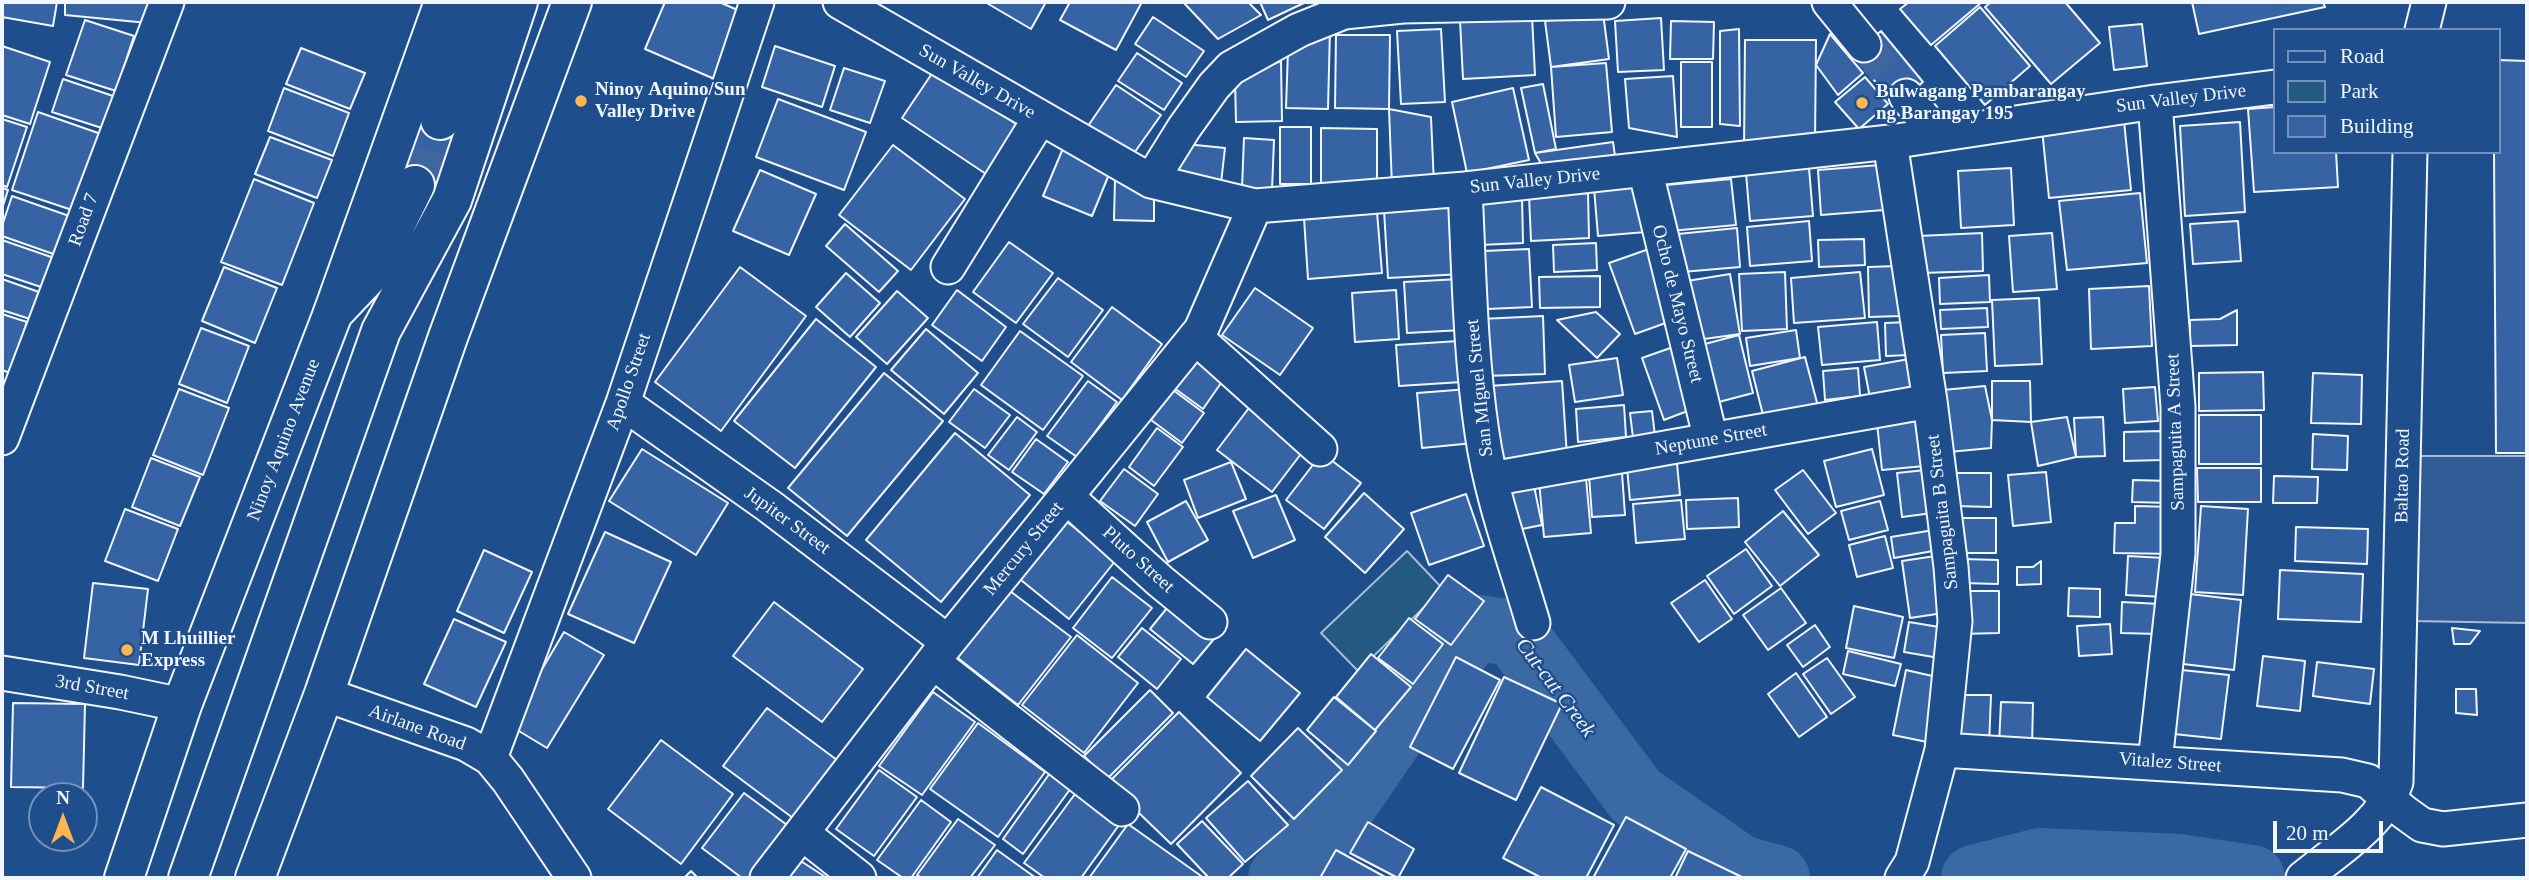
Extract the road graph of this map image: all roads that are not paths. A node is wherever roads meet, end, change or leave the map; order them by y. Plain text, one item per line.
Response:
1 (167, 2) edge
2 (444, 2) edge
3 (481, 2) edge
4 (518, 2) edge
5 (572, 2) edge
6 (757, 2) edge
7 (840, 2) edge
8 (1608, 2) edge
9 (1829, 2) edge
10 (2429, 2) edge
11 (2422, 28) edge
12 (1864, 45) tunnel mouth
13 (2274, 87) edge
14 (1906, 96) tunnel mouth
15 (2155, 102) junction
16 (1040, 118) junction
17 (440, 120) tunnel mouth
18 (1937, 135) junction
19 (1890, 142) junction
20 (2410, 154) edge
21 (1645, 169) junction
22 (1151, 181) junction
23 (415, 186) tunnel mouth
24 (1465, 189) junction
25 (1255, 206) junction
26 (948, 267) dead end
27 (333, 313) junction
28 (1195, 337) junction
29 (1930, 401) junction
30 (623, 403) junction
31 (2, 438) edge
32 (1711, 440) junction
33 (1320, 449) dead end
34 (1491, 480) junction
35 (1067, 496) junction
36 (1210, 622) dead end
37 (1533, 623) dead end
38 (941, 652) junction
39 (2, 673) edge
40 (324, 694) junction
41 (182, 705) junction
42 (1942, 750) junction
43 (489, 758) junction
44 (2155, 762) junction
45 (2390, 800) junction
46 (1122, 809) dead end
47 (2527, 820) edge
48 (802, 833) junction
49 (1907, 870) edge
50 (124, 878) edge
51 (188, 878) edge
52 (255, 878) edge
53 (574, 878) edge
54 (767, 878) edge
55 (859, 878) edge
56 (2304, 878) edge

1 - 31 street, Road 7
2 - 27 main road, Ninoy Aquino Avenue
3 - 17 main road
4 - 51 main road
5 - 40 main road
6 - 30 street, Apollo Street
7 - 16 street, Sun Valley Drive
8 - 22 street
9 - 12 street
10 - 11 street
13 - 15 street, Sun Valley Drive
14 - 18 street
15 - 18 street, Sun Valley Drive
15 - 44 street, Sampaguita A Street
16 - 22 street, Sun Valley Drive
16 - 26 street
18 - 19 street, Sun Valley Drive
19 - 21 street, Sun Valley Drive
19 - 29 street, Sampaguita B Street
20 - 45 street, Baltao Road
21 - 24 street, Sun Valley Drive
21 - 32 street, Ocho de Mayo Street
22 - 25 street, Sun Valley Drive
23 - 27 main road
24 - 25 street, Sun Valley Drive
24 - 34 street, San MIguel Street
25 - 28 street, Mercury Street
27 - 41 main road, Ninoy Aquino Avenue
28 - 33 street
28 - 35 street, Mercury Street
29 - 32 street, Neptune Street
29 - 42 street, Sampaguita B Street
30 - 38 street, Jupiter Street
30 - 43 street, Apollo Street
32 - 34 street, Neptune Street
34 - 37 street, San MIguel Street
35 - 36 street, Pluto Street
35 - 38 street, Mercury Street
38 - 46 street, Jupiter Street
38 - 48 street, Mercury Street
39 - 41 street, 3rd Street
40 - 43 street, Airlane Road
40 - 52 main road
41 - 50 main road, Ninoy Aquino Avenue
42 - 44 street, Vitalez Street
42 - 49 street, Sampaguita B Street
43 - 53 street, Airlane Road
44 - 45 street, Vitalez Street
45 - 47 street, Vitalez Street
45 - 56 street
48 - 54 street, Mercury Street
48 - 55 street

